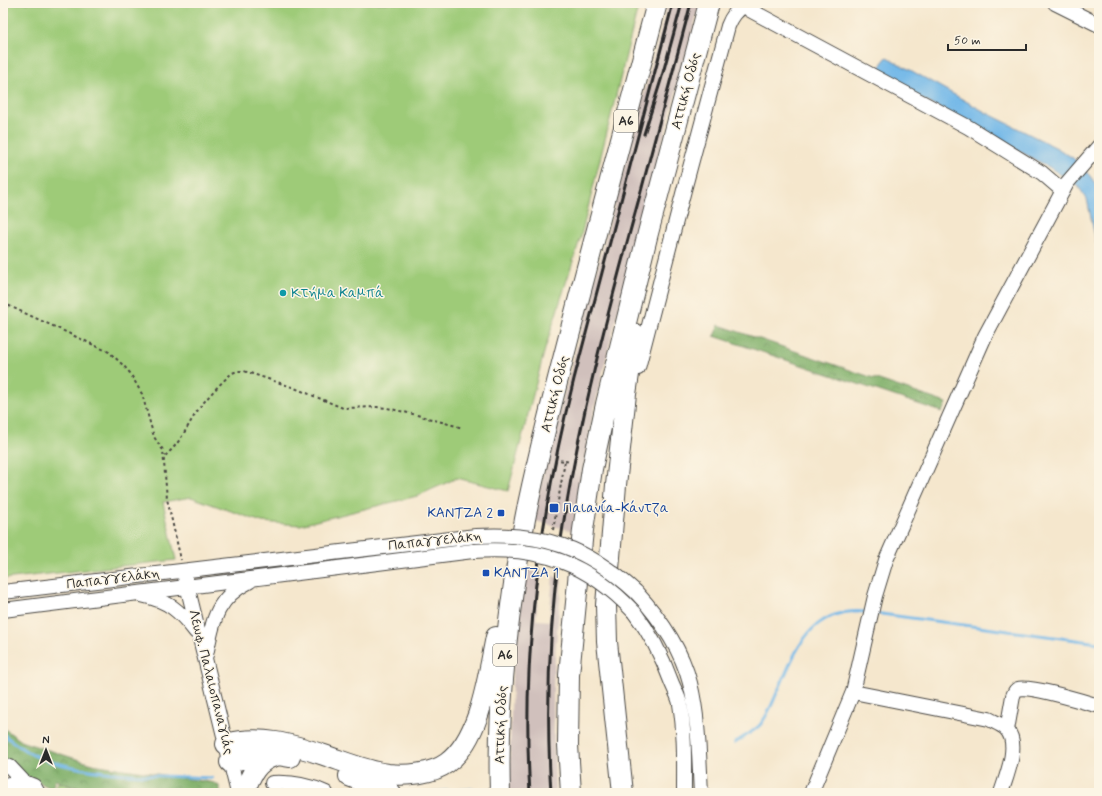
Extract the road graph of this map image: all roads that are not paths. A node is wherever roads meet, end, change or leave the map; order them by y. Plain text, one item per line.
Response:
1 (657, 3) edge
2 (709, 3) edge
3 (1055, 3) edge
4 (745, 4) edge
5 (1099, 25) edge
6 (1093, 158) edge
7 (1065, 187) junction
8 (648, 232) junction
9 (635, 400) dead end
10 (526, 517) junction
11 (184, 571) junction
12 (261, 577) junction
13 (187, 586) junction
14 (3, 592) edge
15 (133, 593) junction
16 (3, 610) edge
17 (199, 636) junction
18 (205, 659) junction
19 (853, 692) junction
20 (1099, 706) edge
21 (1007, 730) junction
22 (228, 753) junction
23 (280, 755) junction
24 (3, 765) edge
25 (24, 782) junction
26 (272, 783) dead end
27 (3, 785) edge
28 (38, 793) edge
29 (238, 793) edge
30 (244, 793) edge
31 (326, 793) edge
32 (391, 793) edge
33 (500, 793) edge
34 (571, 793) edge
35 (623, 793) edge
36 (684, 793) edge
37 (701, 793) edge
38 (811, 793) edge
39 (1001, 793) edge

1 - 10 highway, Αττική Οδός / Α6
2 - 8 highway, Αττική Οδός
3 - 5 street
4 - 7 street
4 - 9 street
6 - 7 street
7 - 19 street
8 - 34 highway, Αττική Οδός
8 - 35 highway
10 - 22 highway
10 - 33 highway, Αττική Οδός / Α6
11 - 13 street, Λεωφ. Παλαιοπαναγιάς
11 - 14 street, Παπαγγελάκη
11 - 37 street, Παπαγγελάκη, bridge
12 - 13 street, Παπαγγελάκη
12 - 18 street
12 - 36 street, Παπαγγελάκη, bridge
13 - 15 street, Παπαγγελάκη
13 - 17 street, Λεωφ. Παλαιοπαναγιάς
15 - 16 street, Παπαγγελάκη
15 - 17 street
17 - 18 street, Λεωφ. Παλαιοπαναγιάς
18 - 22 street, Λεωφ. Παλαιοπαναγιάς
19 - 21 street
19 - 38 street
20 - 21 street
21 - 39 street
22 - 23 highway
22 - 29 street, Λεωφ. Παλαιοπαναγιάς
23 - 30 highway
23 - 32 highway
24 - 25 street
25 - 27 street
25 - 28 street
26 - 31 street

